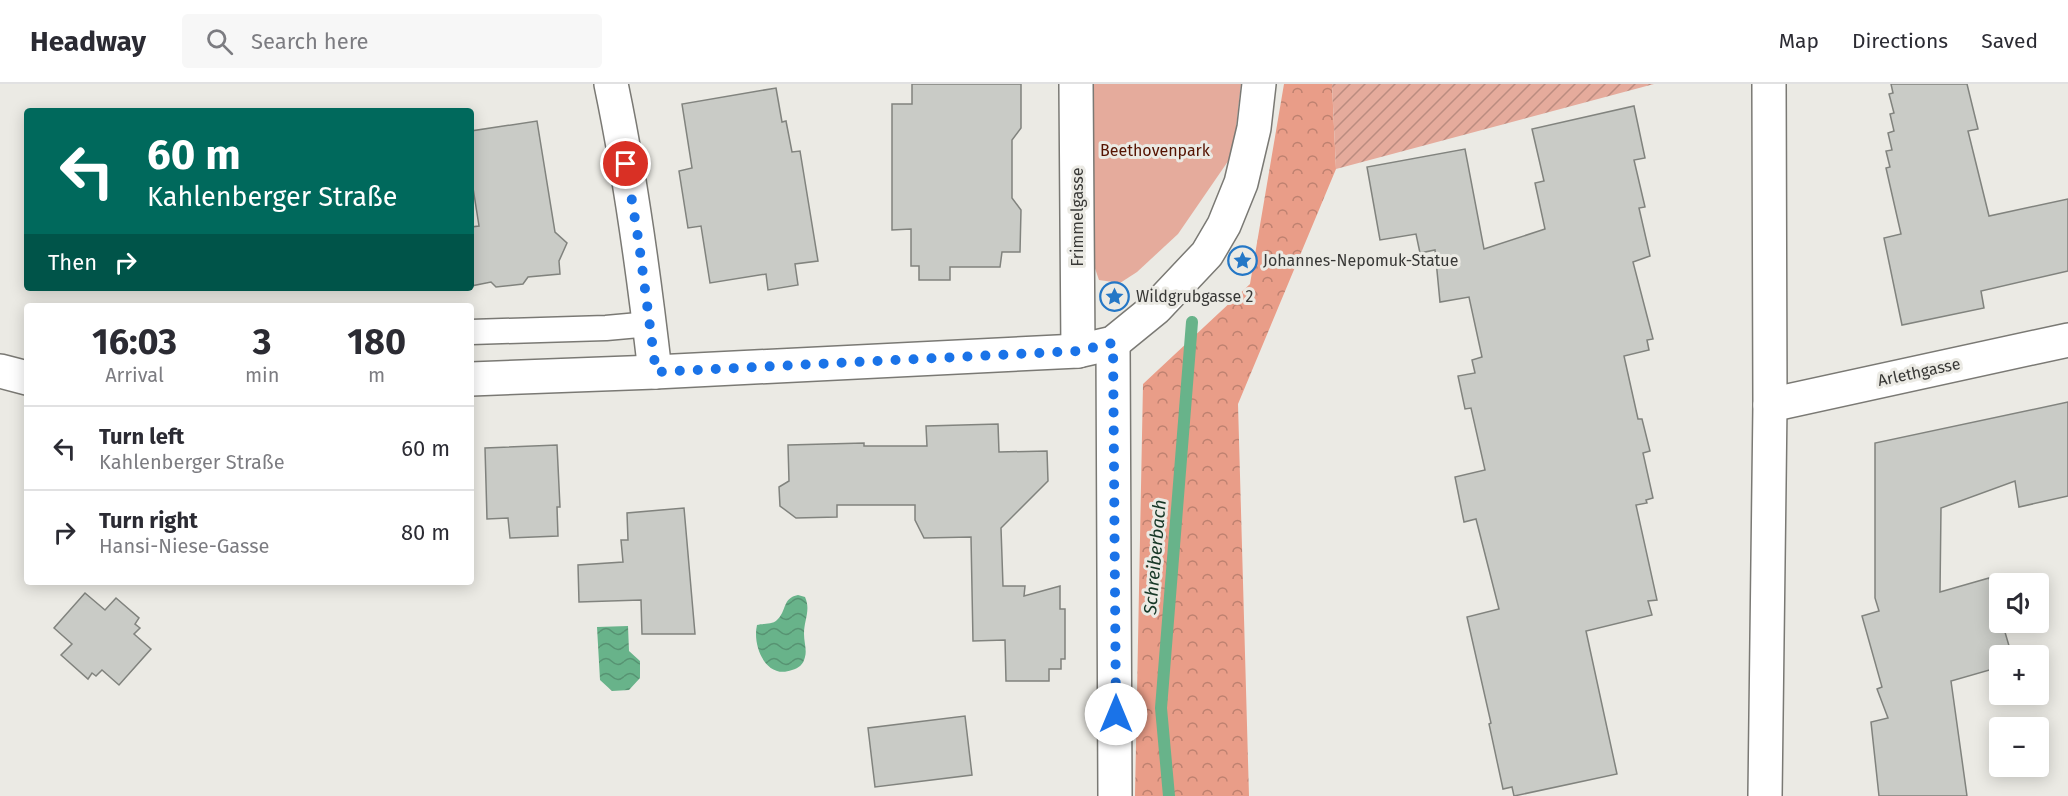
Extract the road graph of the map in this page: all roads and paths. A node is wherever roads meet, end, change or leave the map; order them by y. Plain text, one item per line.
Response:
1 (610, 84) edge
2 (1076, 84) edge
3 (1259, 84) edge
4 (1769, 84) edge
5 (650, 324) junction
6 (474, 332) edge
7 (2068, 340) edge
8 (1113, 343) junction
9 (1078, 351) junction
10 (0, 371) edge
11 (656, 372) junction
12 (24, 377) edge
13 (474, 379) edge
14 (1770, 405) junction
15 (1115, 796) edge
16 (1765, 796) edge

1 - 5 street
2 - 9 street, Frimmelgasse
3 - 8 street
4 - 14 street
5 - 6 lane
5 - 11 street
7 - 14 street, Arlethgasse
8 - 9 street
8 - 15 street
9 - 11 street
10 - 12 street
11 - 13 street
14 - 16 street

